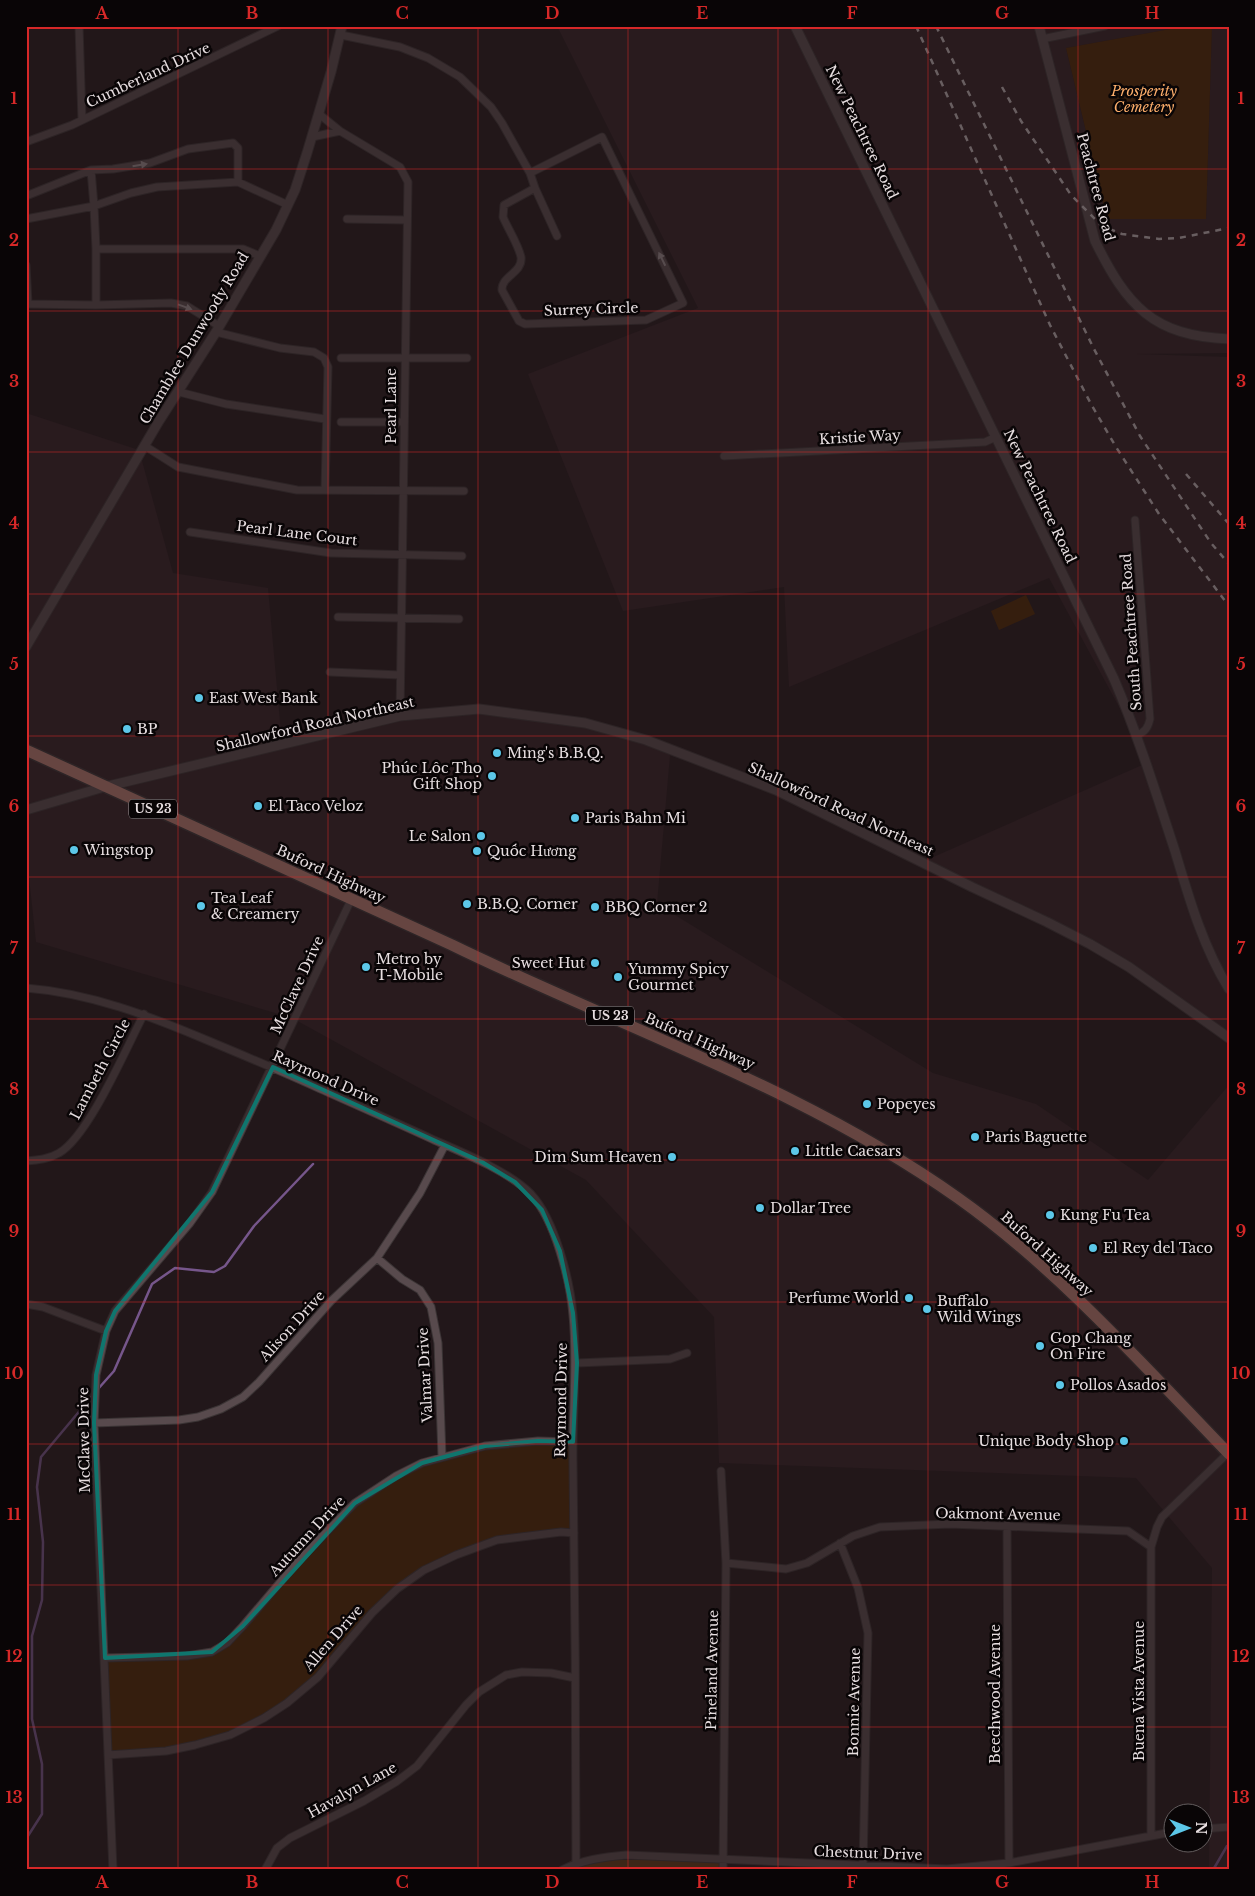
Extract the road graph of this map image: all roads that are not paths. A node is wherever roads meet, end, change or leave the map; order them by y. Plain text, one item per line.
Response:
1 (79, 26) edge
2 (278, 26) edge
3 (795, 26) edge
4 (1039, 26) edge
5 (1105, 26) edge
6 (341, 30) edge
7 (1042, 39) junction
8 (319, 114) junction
9 (82, 120) junction
10 (340, 131) junction
11 (312, 137) junction
12 (26, 142) edge
13 (92, 170) junction
14 (530, 172) junction
15 (238, 180) junction
16 (535, 188) junction
17 (26, 196) edge
18 (288, 205) junction
19 (94, 206) junction
20 (26, 219) edge
21 (347, 219) dead end
22 (407, 220) junction
23 (557, 236) dead end
24 (96, 249) junction
25 (260, 256) junction
26 (26, 265) edge
27 (27, 304) edge
28 (96, 305) junction
29 (217, 329) junction
30 (1229, 339) edge
31 (341, 358) dead end
32 (404, 358) junction
33 (467, 358) dead end
34 (179, 392) junction
35 (326, 420) junction
36 (341, 422) dead end
37 (404, 422) junction
38 (996, 437) junction
39 (145, 446) junction
40 (724, 456) dead end
41 (325, 490) junction
42 (403, 490) junction
43 (464, 491) dead end
44 (1134, 520) dead end
45 (190, 532) dead end
46 (402, 555) junction
47 (462, 556) dead end
48 (338, 618) dead end
49 (401, 618) junction
50 (459, 619) dead end
51 (26, 647) edge
52 (330, 672) dead end
53 (400, 675) junction
54 (400, 716) junction
55 (1137, 735) junction
56 (26, 750) edge
57 (104, 787) junction
58 (26, 810) edge
59 (351, 900) junction
60 (26, 988) edge
61 (1229, 989) edge
62 (144, 1014) junction
63 (1229, 1038) edge
64 (272, 1067) junction
65 (445, 1145) junction
66 (26, 1161) edge
67 (377, 1258) junction
68 (26, 1304) edge
69 (106, 1331) junction
70 (687, 1353) dead end
71 (577, 1362) junction
72 (94, 1423) junction
73 (572, 1442) junction
74 (1228, 1454) edge
75 (442, 1457) junction
76 (721, 1471) dead end
77 (1007, 1525) junction
78 (574, 1533) junction
79 (840, 1543) junction
80 (1151, 1547) junction
81 (726, 1563) junction
82 (105, 1658) junction
83 (575, 1678) junction
84 (108, 1755) junction
85 (1229, 1827) edge
86 (1212, 1828) edge
87 (1162, 1834) edge
88 (1151, 1836) junction
89 (723, 1859) junction
90 (576, 1863) junction
91 (1009, 1863) junction
92 (863, 1866) junction
93 (113, 1870) edge
94 (266, 1870) edge
95 (562, 1870) edge
96 (723, 1870) edge

1 - 9 street
2 - 9 street, Cumberland Drive
3 - 38 street, New Peachtree Road
4 - 7 street, Peachtree Road
5 - 7 street
6 - 8 street, Chamblee Dunwoody Road
6 - 14 street
7 - 30 street, Peachtree Road
8 - 10 street, Pearl Lane
8 - 11 street, Chamblee Dunwoody Road
9 - 12 street, Cumberland Drive
10 - 11 street
10 - 22 street, Pearl Lane
11 - 18 street, Chamblee Dunwoody Road
13 -> 15 street
13 - 17 street
13 - 19 street
14 - 16 street
16 -> 14 street, Surrey Circle
15 - 18 street
15 - 19 street
16 - 23 street
18 - 25 street, Chamblee Dunwoody Road
19 - 20 street
19 - 24 street
21 - 22 street
22 - 32 street, Pearl Lane
24 - 25 street
24 - 28 street
25 - 29 street, Chamblee Dunwoody Road
26 - 27 street
27 - 28 street
28 -> 29 street
29 - 34 street, Chamblee Dunwoody Road
29 - 35 street
31 - 32 street
32 - 33 street
32 - 37 street, Pearl Lane
34 - 35 street
34 - 39 street, Chamblee Dunwoody Road
35 - 41 street
36 - 37 street
37 - 42 street, Pearl Lane
38 - 40 street, Kristie Way
38 - 55 street, New Peachtree Road
39 - 41 street
39 - 51 street, Chamblee Dunwoody Road
41 - 42 street
42 - 43 street
42 - 46 street, Pearl Lane
44 - 55 street, South Peachtree Road
45 - 46 street, Pearl Lane Court
46 - 47 street, Pearl Lane Court
46 - 49 street, Pearl Lane
48 - 49 street
49 - 50 street
49 - 53 street, Pearl Lane
52 - 53 street
53 - 54 street, Pearl Lane
54 - 57 street, Shallowford Road Northeast
54 - 63 street, Shallowford Road Northeast
55 - 61 street, New Peachtree Road
56 - 57 main road, Buford Highway / US 23
57 - 58 street, Shallowford Road Northeast
57 - 59 main road, Buford Highway / US 23
59 - 64 street, McClave Drive
59 - 74 main road, Buford Highway / US 23
60 - 62 street, Raymond Drive
62 - 64 street, Raymond Drive
62 - 66 street, Lambeth Circle
64 - 65 street, Raymond Drive
64 - 69 street, McClave Drive
65 - 67 street, Alison Drive
65 - 71 street, Raymond Drive
67 - 72 street, Alison Drive
67 - 75 street, Valmar Drive
68 - 69 street
69 - 72 street, McClave Drive
70 - 71 street
71 - 73 street, Raymond Drive
72 - 82 street, McClave Drive
73 - 75 street, Autumn Drive
73 - 78 street, Raymond Drive
74 - 80 street
75 - 82 street, Autumn Drive
76 - 81 street, Pineland Avenue
77 - 79 street, Oakmont Avenue
77 - 80 street, Oakmont Avenue
77 - 91 street, Beechwood Avenue
78 - 83 street, Raymond Drive
78 - 84 street, Allen Drive
79 - 81 street, Oakmont Avenue
79 - 92 street, Bonnie Avenue
80 - 88 street, Buena Vista Avenue
81 - 89 street, Pineland Avenue
82 - 84 street, McClave Drive
83 - 90 street, Raymond Drive
83 - 94 street, Havalyn Lane
84 - 93 street, McClave Drive
85 - 86 street
87 - 88 street, Chestnut Drive
88 - 91 street, Chestnut Drive
89 - 90 street, Chestnut Drive
89 - 92 street, Chestnut Drive
89 - 96 street, Pineland Avenue
90 - 95 street, Chestnut Drive
91 - 92 street, Chestnut Drive

